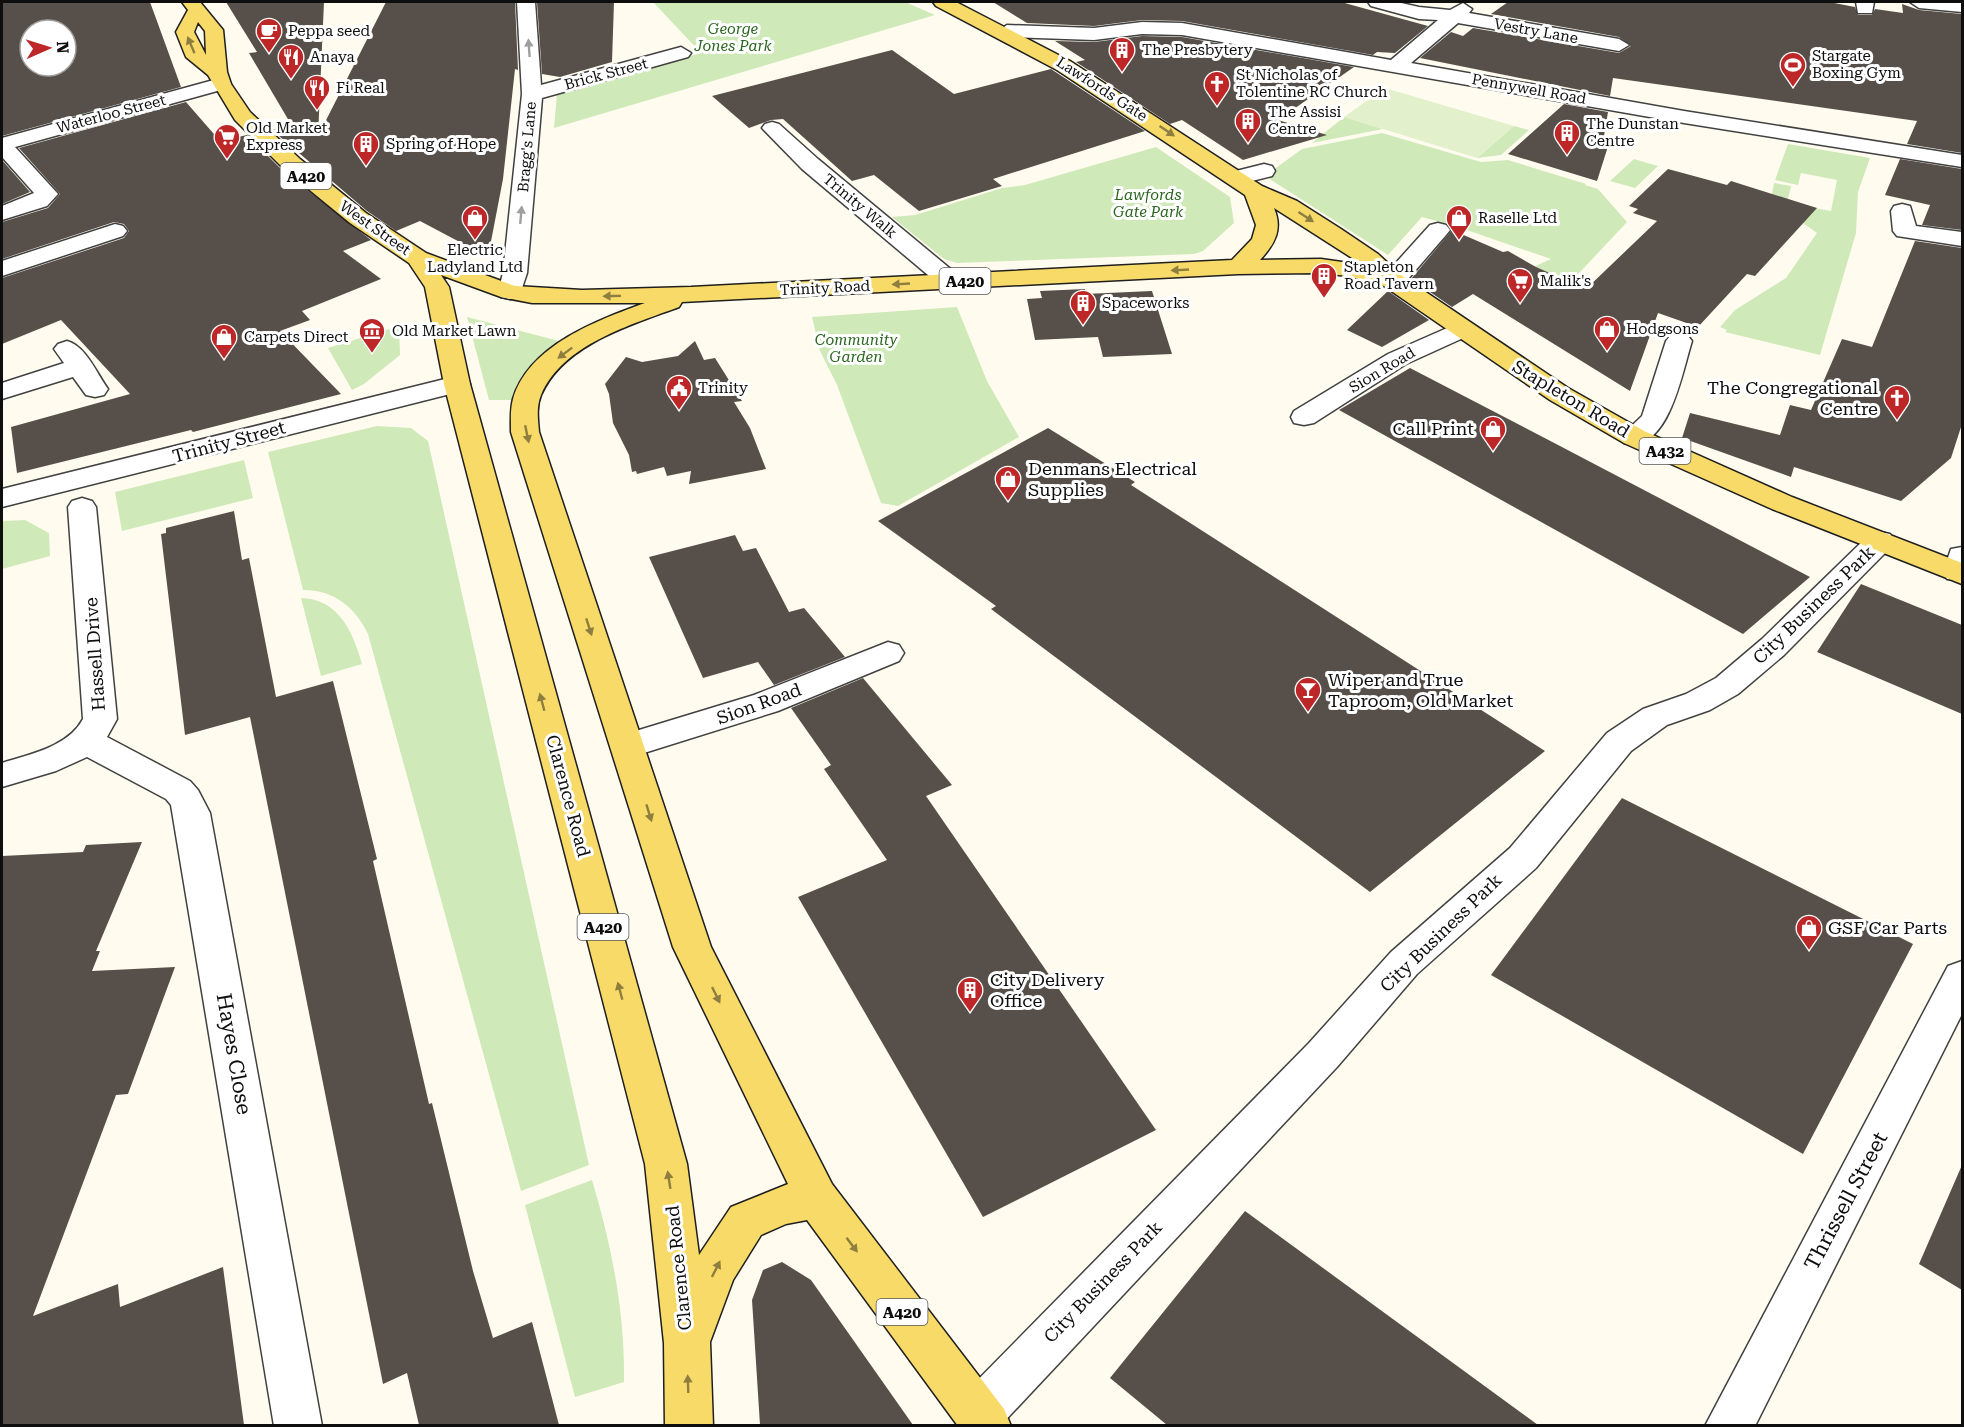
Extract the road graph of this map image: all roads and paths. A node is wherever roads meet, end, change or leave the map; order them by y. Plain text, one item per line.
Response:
1 (526, 2) edge
2 (942, 2) edge
3 (1377, 2) edge
4 (1474, 2) edge
5 (1919, 2) edge
6 (193, 6) edge
7 (1962, 7) edge
8 (1453, 16) junction
9 (1007, 31) junction
10 (1094, 34) junction
11 (1619, 45) dead end
12 (681, 53) dead end
13 (1047, 54) junction
14 (1397, 65) junction
15 (219, 78) junction
16 (532, 94) junction
17 (772, 128) dead end
18 (2, 144) edge
19 (1962, 161) edge
20 (1251, 180) junction
21 (1902, 211) dead end
22 (2, 213) edge
23 (1438, 230) dead end
24 (115, 231) dead end
25 (1962, 239) edge
26 (418, 258) junction
27 (1238, 267) junction
28 (2, 269) edge
29 (950, 281) junction
30 (1393, 281) junction
31 (510, 292) junction
32 (691, 294) junction
33 (1463, 329) junction
34 (1679, 341) dead end
35 (457, 384) junction
36 (95, 389) dead end
37 (2, 391) edge
38 (1304, 417) dead end
39 (1634, 437) junction
40 (2, 498) edge
41 (82, 507) dead end
42 (1880, 541) junction
43 (1961, 567) edge
44 (888, 653) dead end
45 (85, 741) junction
46 (628, 746) junction
47 (2, 775) edge
48 (1962, 977) edge
49 (817, 1198) junction
50 (687, 1343) junction
51 (983, 1420) edge
52 (298, 1425) edge
53 (689, 1425) edge
54 (1729, 1425) edge

16 -> 1 street, Bragg's Lane
2 - 9 main road, Lawfords Gate
3 - 8 street, Vestry Lane
4 - 8 street
5 - 7 street
6 - 15 main road, West Street / A420
15 -> 6 main road
8 - 11 street, Vestry Lane
8 - 14 street
9 - 10 street, Pennywell Road
9 - 13 main road, Lawfords Gate
10 - 13 street, Pennywell Road
10 - 14 street, Pennywell Road
12 - 16 street, Brick Street
13 -> 20 main road, Lawfords Gate
14 - 19 street, Pennywell Road
15 - 18 street, Waterloo Street
15 - 26 main road, West Street / A420
31 -> 16 street, Bragg's Lane
17 - 29 street, Trinity Walk
18 - 22 street
20 - 27 main road
20 -> 30 main road, A432
21 - 25 street
23 - 30 street
24 - 28 street
26 - 31 main road, Trinity Road / A420
26 - 35 main road, Clarence Road / A420
27 -> 29 main road, Trinity Road / A420
27 - 30 main road, Trinity Road / A432
29 -> 32 main road, Trinity Road / A420
30 - 33 main road, Stapleton Road / A432
32 -> 31 main road, Trinity Road / A420
32 -> 46 main road, A420
33 - 38 street, Sion Road
33 - 39 main road, Stapleton Road / A432
34 - 39 street
35 - 40 street, Trinity Street
50 -> 35 main road, Clarence Road / A420
36 - 37 street
39 - 42 main road, Stapleton Road / A432
41 - 45 street, Hassell Drive
42 - 43 main road, Stapleton Road / A432
42 - 51 street, City Business Park
44 - 46 street, Sion Road
45 - 47 street
45 - 52 street, Hayes Close
46 -> 49 main road, A420
48 - 54 street, Thrissell Street
50 -> 49 main road
49 -> 51 main road, A420
53 -> 50 main road, A420

